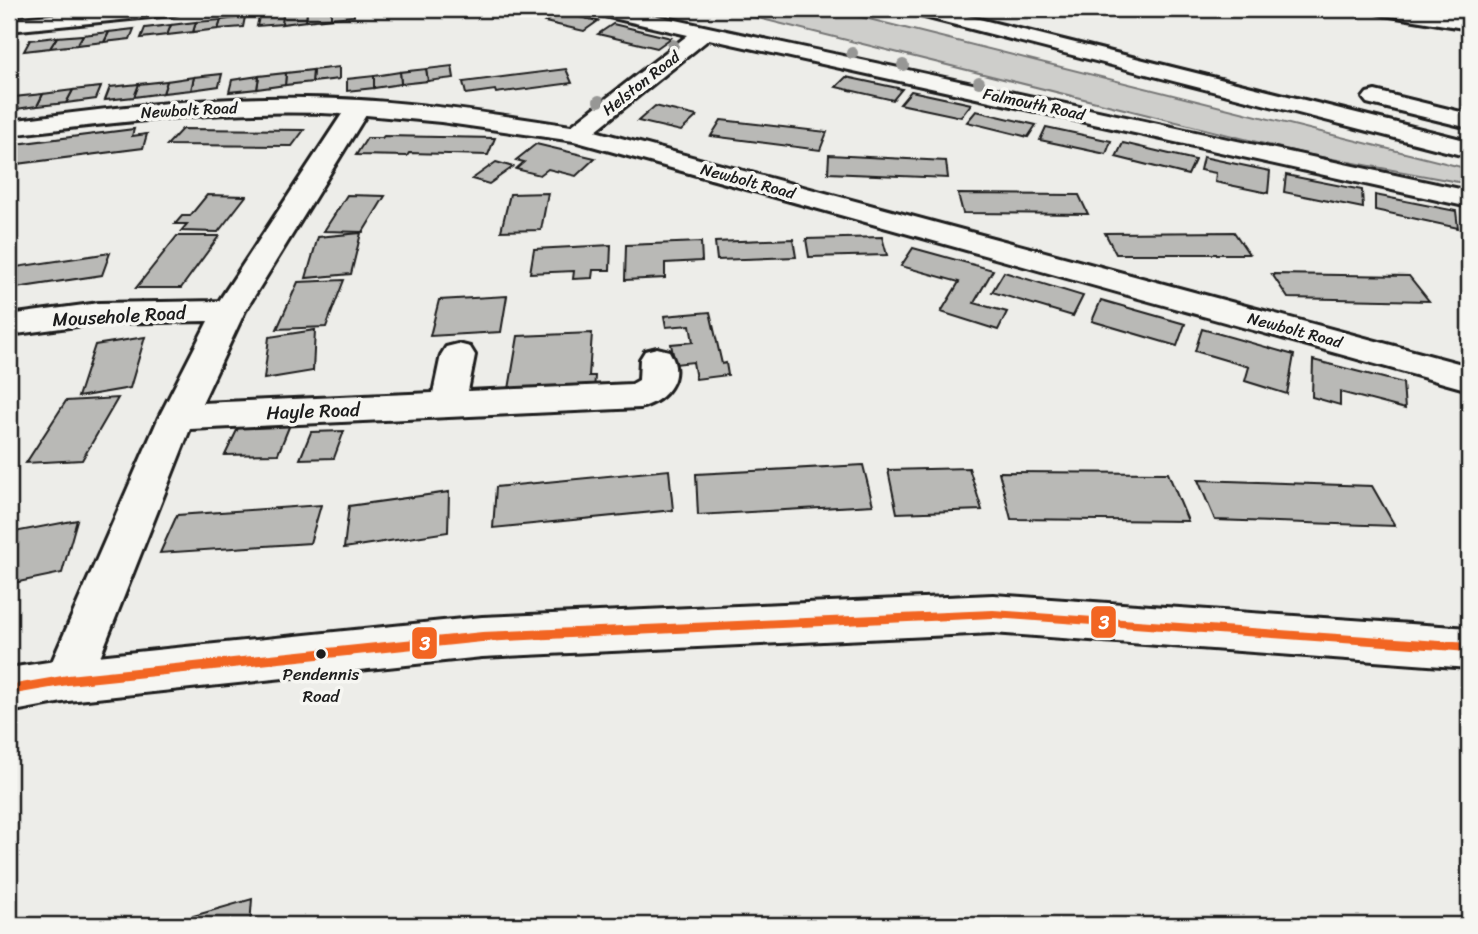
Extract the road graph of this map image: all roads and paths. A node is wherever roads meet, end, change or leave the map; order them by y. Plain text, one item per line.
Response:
1 (171, 9) edge
2 (598, 9) edge
3 (916, 9) edge
4 (995, 9) edge
5 (1384, 9) edge
6 (1469, 23) edge
7 (9, 25) edge
8 (1073, 27) dead end
9 (705, 32) junction
10 (1350, 92) dead end
11 (358, 108) junction
12 (1469, 121) edge
13 (9, 128) edge
14 (576, 134) junction
15 (1469, 149) edge
16 (1469, 199) edge
17 (229, 311) junction
18 (9, 325) edge
19 (458, 355) dead end
20 (657, 359) dead end
21 (1469, 378) edge
22 (448, 405) junction
23 (177, 417) junction
24 (1469, 648) edge
25 (68, 680) junction
26 (9, 690) edge

1 - 7 main road
2 - 9 main road, Falmouth Road
3 - 15 main road
4 - 8 main road
5 - 6 main road
9 - 14 main road, Helston Road
9 - 16 main road, Falmouth Road
10 - 12 main road
11 - 13 main road, Newbolt Road
11 - 14 main road, Newbolt Road
11 - 17 main road
14 - 21 main road, Newbolt Road
17 - 18 main road, Mousehole Road
17 - 23 main road
19 - 22 main road
20 - 22 main road, Hayle Road
22 - 23 main road, Hayle Road
23 - 25 main road
24 - 25 main road
25 - 26 main road

